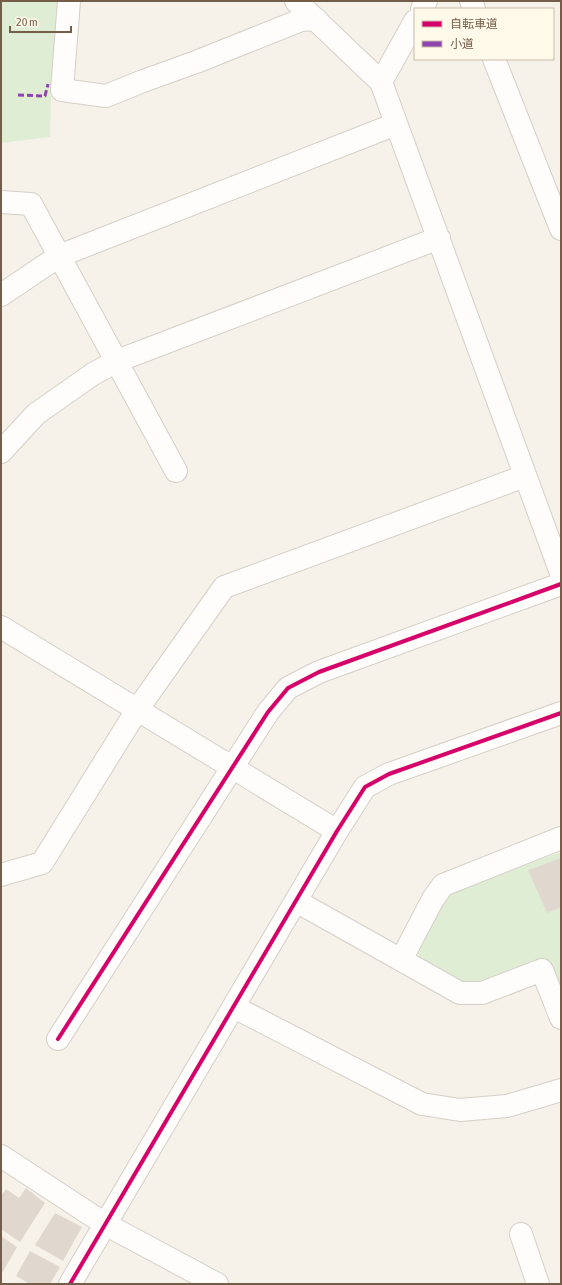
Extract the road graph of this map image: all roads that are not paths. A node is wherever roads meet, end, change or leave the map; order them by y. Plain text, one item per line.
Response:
1 (69, 1) edge
2 (296, 1) edge
3 (318, 10) edge
4 (414, 23) edge
5 (494, 60) edge
6 (381, 82) junction
7 (396, 124) junction
8 (1, 202) edge
9 (561, 229) edge
10 (439, 238) junction
11 (59, 256) junction
12 (1, 296) edge
13 (117, 361) junction
14 (1, 452) edge
15 (176, 471) dead end
16 (525, 476) junction
17 (561, 573) edge
18 (561, 584) edge
19 (1, 627) edge
20 (137, 710) junction
21 (561, 713) edge
22 (233, 768) junction
23 (337, 831) junction
24 (561, 838) edge
25 (1, 875) edge
26 (296, 901) junction
27 (401, 960) junction
28 (234, 1007) junction
29 (561, 1018) edge
30 (58, 1039) dead end
31 (561, 1090) edge
32 (1, 1156) edge
33 (106, 1224) junction
34 (520, 1234) dead end
35 (70, 1284) edge
36 (218, 1284) edge
37 (538, 1284) edge

1 - 3 street
2 - 3 street
3 - 6 street
4 - 6 street
5 - 9 street
6 - 7 street
7 - 10 street
7 - 11 street
8 - 11 street
10 - 13 street
10 - 16 street
11 - 12 street
11 - 13 street
13 - 14 street
13 - 15 street
16 - 17 street
16 - 20 street
18 - 22 street
19 - 20 street
20 - 22 street
20 - 25 street
21 - 23 street
22 - 23 street
22 - 30 street
23 - 26 street
24 - 27 street
26 - 27 street
26 - 28 street
27 - 29 street
28 - 31 street
28 - 33 street
32 - 33 street
33 - 35 street
33 - 36 street
34 - 37 street

